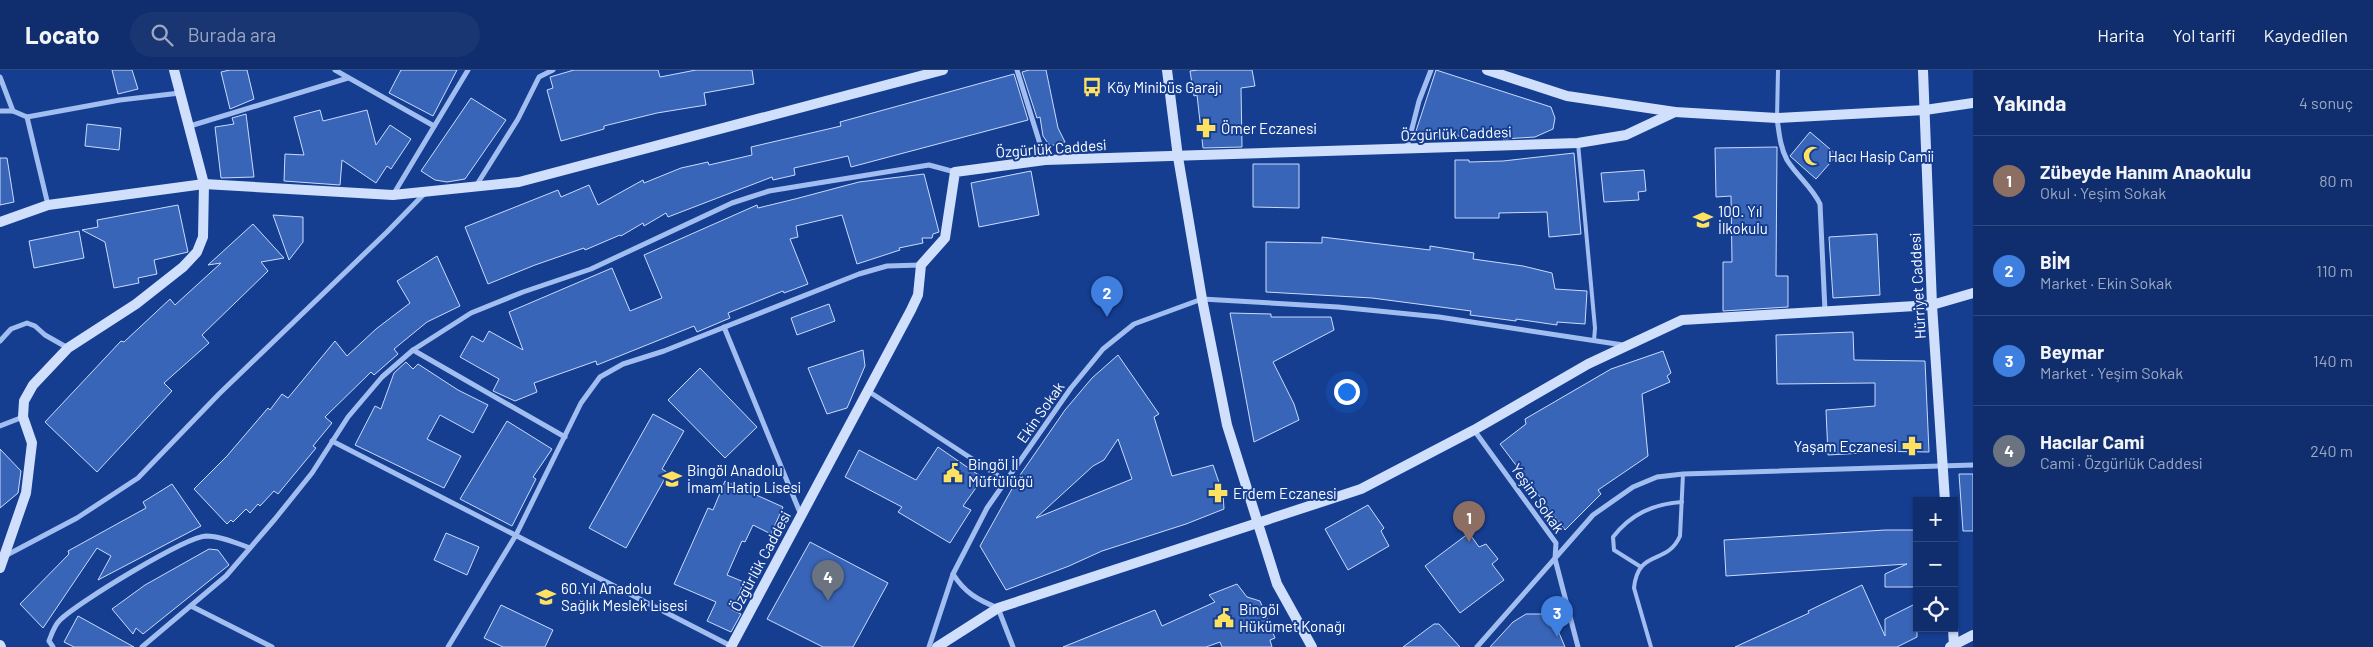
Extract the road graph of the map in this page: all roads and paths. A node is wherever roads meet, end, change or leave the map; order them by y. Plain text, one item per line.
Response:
1 (174, 70) edge
2 (335, 70) edge
3 (468, 70) edge
4 (553, 70) edge
5 (943, 70) edge
6 (1017, 70) edge
7 (1167, 70) edge
8 (1431, 70) edge
9 (1488, 70) edge
10 (1778, 70) edge
11 (1923, 70) edge
12 (0, 77) edge
13 (348, 78) junction
14 (180, 93) junction
15 (1973, 103) edge
16 (1925, 110) junction
17 (0, 111) edge
18 (13, 111) junction
19 (1675, 112) junction
20 (27, 117) junction
21 (1777, 118) junction
22 (190, 126) junction
23 (434, 126) junction
24 (1578, 143) junction
25 (1407, 150) junction
26 (1178, 157) junction
27 (1045, 160) junction
28 (955, 172) junction
29 (204, 184) junction
30 (475, 186) junction
31 (426, 192) junction
32 (393, 195) junction
33 (48, 205) junction
34 (0, 222) edge
35 (921, 265) junction
36 (1973, 294) edge
37 (1202, 298) junction
38 (1932, 305) junction
39 (1825, 312) junction
40 (724, 327) junction
41 (0, 341) edge
42 (1594, 341) junction
43 (1627, 346) junction
44 (68, 348) junction
45 (413, 350) junction
46 (868, 390) junction
47 (23, 417) junction
48 (0, 426) edge
49 (1474, 430) junction
50 (565, 437) junction
51 (332, 441) junction
52 (1942, 465) junction
53 (1973, 465) edge
54 (1683, 474) junction
55 (1006, 480) junction
56 (1945, 497) edge
57 (1682, 502) junction
58 (801, 515) junction
59 (1258, 524) junction
60 (516, 535) junction
61 (250, 548) junction
62 (4, 556) junction
63 (1555, 559) junction
64 (1641, 567) junction
65 (0, 568) edge
66 (953, 574) junction
67 (191, 606) junction
68 (998, 608) junction
69 (1953, 632) edge
70 (1973, 635) edge
71 (1953, 646) edge
72 (54, 647) edge
73 (142, 647) edge
74 (272, 647) edge
75 (448, 647) edge
76 (731, 647) edge
77 (929, 647) edge
78 (937, 647) edge
79 (1013, 647) edge
80 (1312, 647) edge
81 (1477, 647) edge
82 (1578, 647) edge
83 (1651, 647) edge

1 - 14 street
2 - 13 street
3 - 23 street
4 - 30 street
5 - 30 street
6 - 27 street
7 - 26 street
8 - 25 street
9 - 19 street
10 - 21 lane
11 - 16 street, Hürriyet Caddesi
12 - 18 street
13 - 22 street
13 - 23 street
14 - 20 street
14 - 22 street
15 - 16 street
16 - 21 street
16 - 38 street, Hürriyet Caddesi
17 - 18 street
18 - 20 street
19 - 21 street
19 - 24 street, Özgürlük Caddesi
20 - 33 street
21 - 39 street
22 - 29 street
23 - 32 street
24 - 25 street, Özgürlük Caddesi
24 - 42 lane
25 - 26 street, Özgürlük Caddesi
26 - 27 street, Özgürlük Caddesi
26 - 37 street
27 - 28 street, Özgürlük Caddesi
28 - 35 street
28 - 45 street
29 - 32 street
29 - 33 street
29 - 44 street
30 - 31 street
31 - 32 street
31 - 62 street
33 - 34 street
35 - 40 street
35 - 46 street, Özgürlük Caddesi
36 - 38 street
37 - 42 street
37 - 55 street, Ekin Sokak
37 - 59 street
38 - 39 street
38 - 52 street, Hürriyet Caddesi
39 - 43 street
40 - 50 street
40 - 58 street
41 - 44 street
42 - 43 street
43 - 49 street
44 - 47 street
45 - 50 street
45 - 51 street
46 - 55 street
46 - 58 street, Özgürlük Caddesi
47 - 48 street
47 - 62 street
49 - 59 street
49 - 63 street, Yeşim Sokak
50 - 60 street
51 - 60 street
51 - 61 street
52 - 53 street
52 - 54 street
52 - 56 street, Hürriyet Caddesi
54 - 57 lane
54 - 63 street
55 - 66 street, Ekin Sokak
57 - 64 lane
57 - 64 lane
58 - 76 street, Özgürlük Caddesi
59 - 68 street
59 - 80 street
60 - 75 street
60 - 76 street
61 - 67 street
61 - 72 street
62 - 65 street
63 - 81 street
63 - 82 street, Yeşim Sokak
64 - 83 lane
66 - 68 street
66 - 77 street, Ekin Sokak
67 - 73 street
67 - 74 street
68 - 78 street
68 - 79 street
69 - 71 street
70 - 71 street

